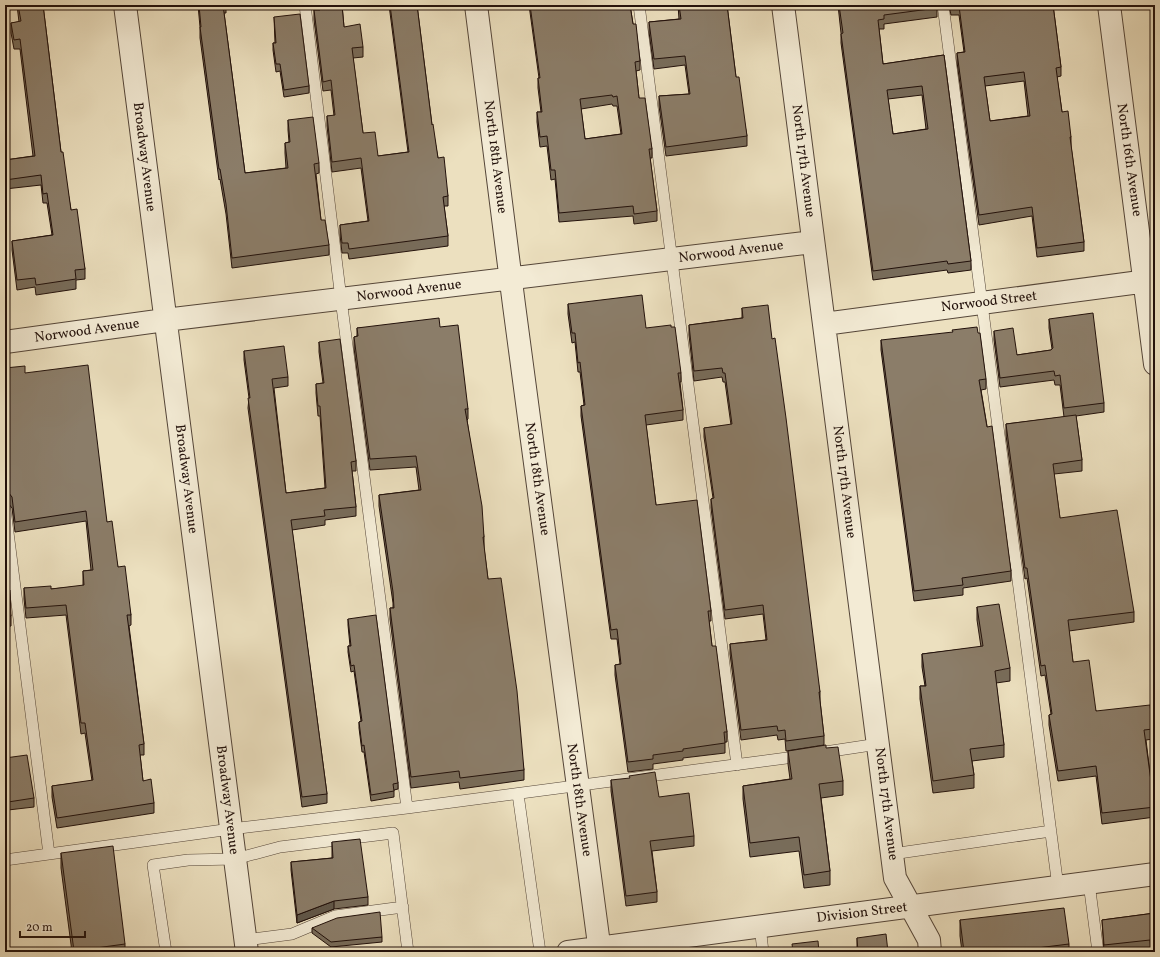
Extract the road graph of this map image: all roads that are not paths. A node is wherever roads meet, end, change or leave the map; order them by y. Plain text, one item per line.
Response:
1 (125, 5) edge
2 (305, 5) edge
3 (476, 5) edge
4 (639, 5) edge
5 (783, 5) edge
6 (943, 5) edge
7 (1108, 5) edge
8 (813, 242) junction
9 (671, 259) junction
10 (510, 279) junction
11 (1150, 281) edge
12 (340, 299) junction
13 (981, 303) junction
14 (165, 320) junction
15 (824, 324) junction
16 (5, 342) edge
17 (1155, 364) edge
18 (5, 509) edge
19 (878, 744) junction
20 (737, 765) junction
21 (577, 786) junction
22 (518, 794) junction
23 (407, 808) junction
24 (231, 829) junction
25 (1051, 831) junction
26 (49, 854) junction
27 (892, 854) junction
28 (235, 859) junction
29 (5, 860) edge
30 (1155, 874) edge
31 (1089, 882) junction
32 (1058, 886) junction
33 (402, 907) junction
34 (911, 907) junction
35 (760, 926) junction
36 (246, 946) edge
37 (600, 950) edge
38 (166, 952) edge
39 (408, 952) edge
40 (540, 952) edge
41 (568, 952) edge
42 (763, 952) edge
43 (930, 952) edge
44 (1098, 952) edge

1 - 14 street, Broadway Avenue
2 - 12 lane
3 - 10 street, North 18th Avenue
4 - 9 lane
5 - 8 street, North 17th Avenue
6 - 13 lane
7 - 11 street, North 16th Avenue
8 - 9 street, Norwood Avenue
8 - 15 street, North 17th Avenue
9 - 10 street, Norwood Avenue
9 - 20 lane
10 - 12 street, Norwood Avenue
10 - 21 street, North 18th Avenue
11 - 13 street, Norwood Street
11 - 17 street, North 16th Avenue
12 - 14 street, Norwood Avenue
12 - 23 lane
13 - 15 street, Norwood Street
13 - 25 lane
14 - 16 street, Norwood Avenue
14 - 24 street, Broadway Avenue
15 - 19 street, North 17th Avenue
18 - 26 lane
19 - 20 lane
19 - 27 street, North 17th Avenue
20 - 21 lane
21 - 22 lane
21 - 37 street, North 18th Avenue
22 - 23 lane
22 - 40 lane
23 - 24 lane
24 - 26 lane
24 - 28 street, Broadway Avenue
25 - 27 lane
25 - 32 lane
26 - 29 lane
27 - 34 street, North 17th Avenue
28 - 33 lane
28 - 36 street, Broadway Avenue
28 - 38 lane
30 - 31 street, Division Street
31 - 32 street, Division Street
31 - 44 lane
32 - 34 street, Division Street
33 - 36 lane
33 - 39 lane
34 - 35 street, Division Street
34 - 43 street, North 17th Avenue
35 - 37 street, Division Street
35 - 42 lane
37 - 41 street, Division Street

